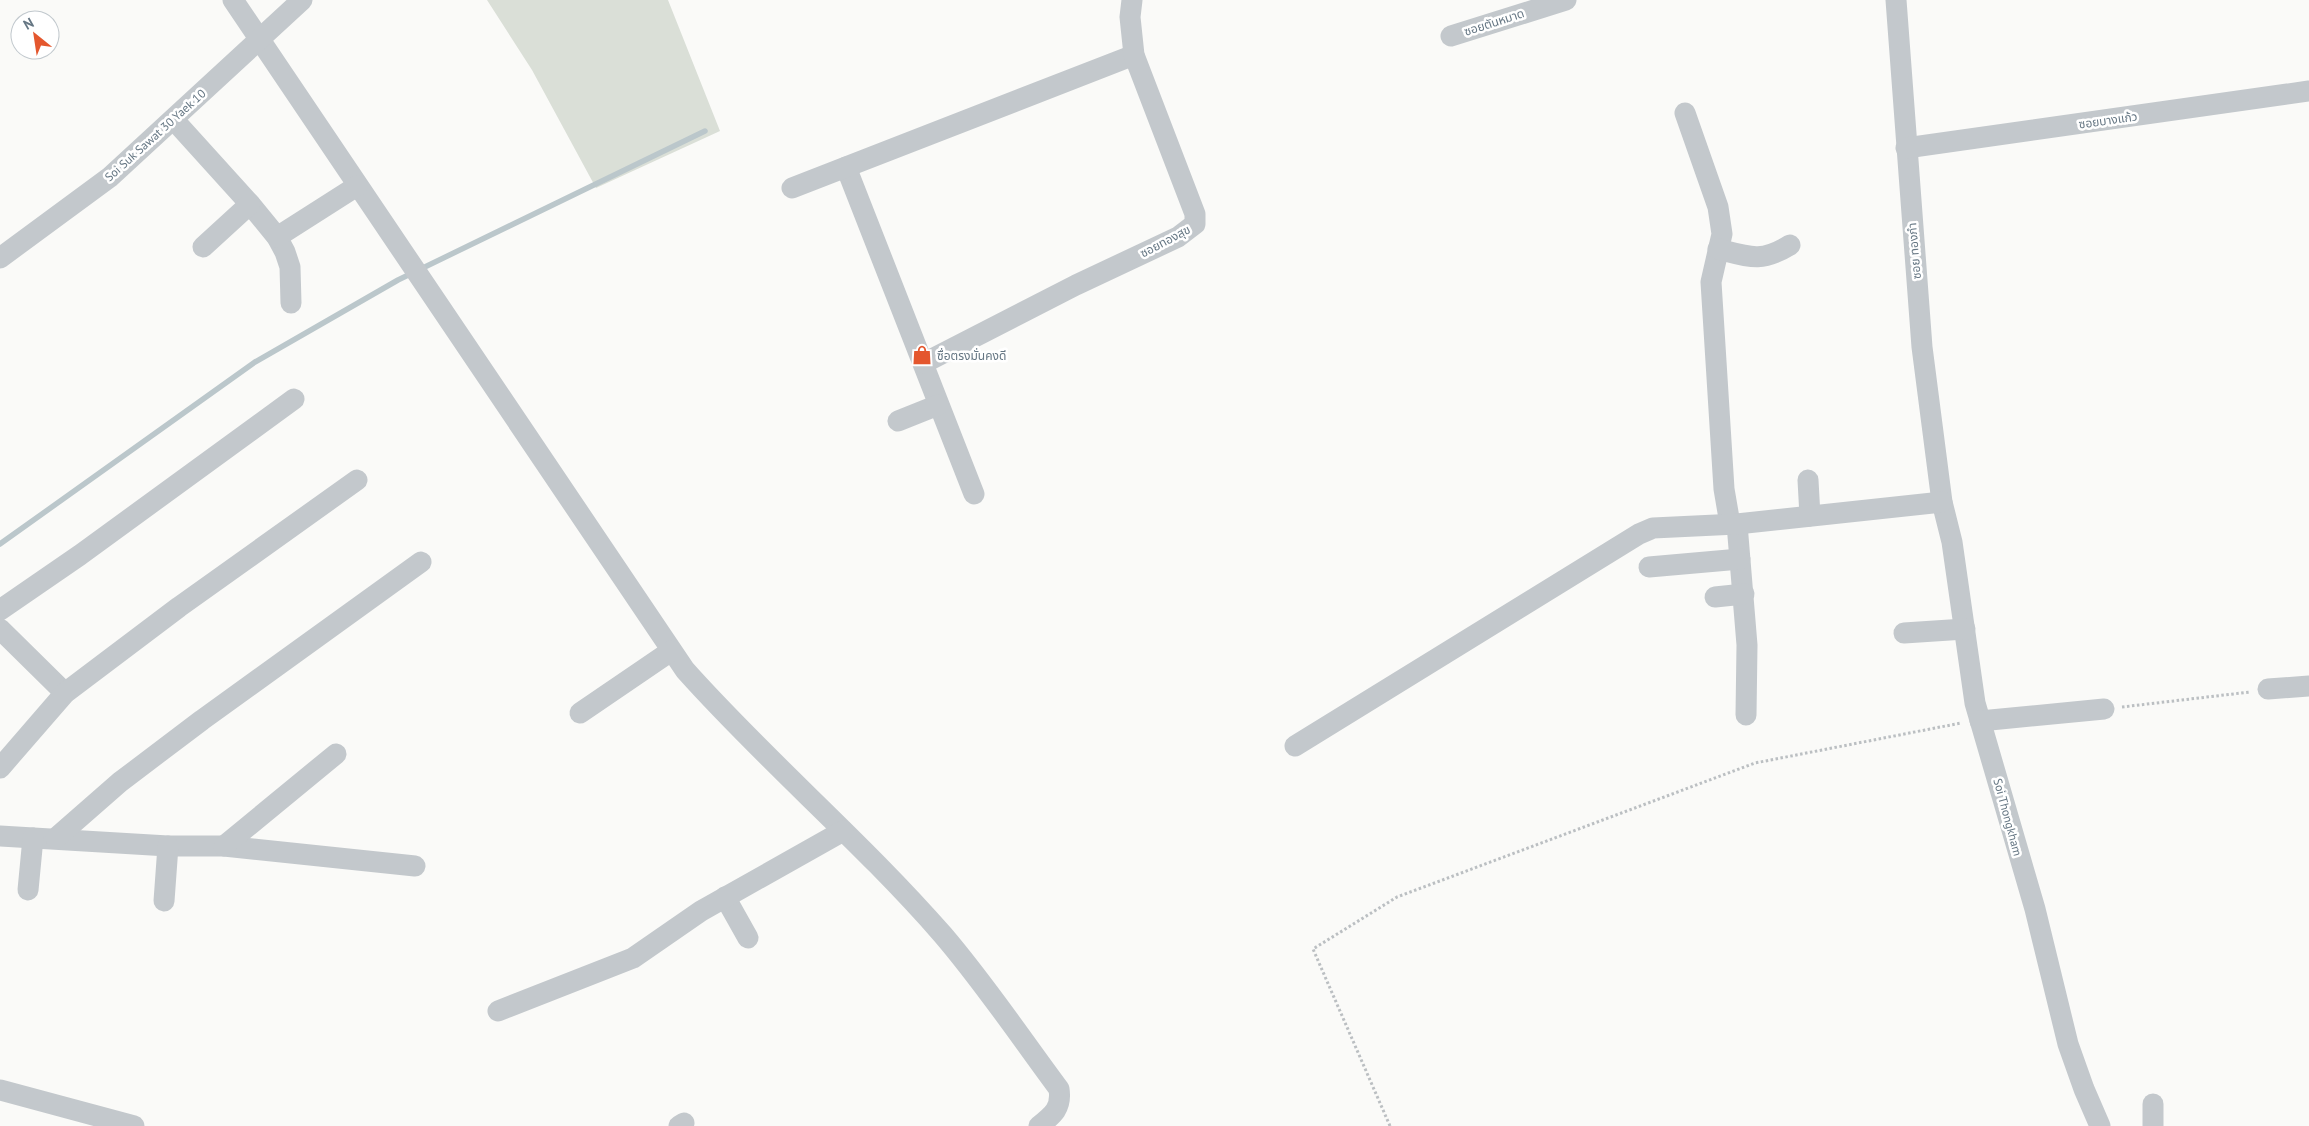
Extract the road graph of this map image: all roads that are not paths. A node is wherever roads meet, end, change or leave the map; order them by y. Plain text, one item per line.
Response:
1 (233, 0) edge
2 (302, 0) edge
3 (1132, 0) edge
4 (1566, 0) edge
5 (1896, 0) edge
6 (1452, 36) dead end
7 (259, 40) junction
8 (1134, 56) junction
9 (2309, 91) edge
10 (1685, 113) dead end
11 (174, 120) junction
12 (1906, 148) junction
13 (846, 167) junction
14 (357, 186) junction
15 (792, 188) dead end
16 (250, 204) junction
17 (277, 237) junction
18 (1790, 245) dead end
19 (203, 247) dead end
20 (1718, 249) junction
21 (0, 258) edge
22 (290, 303) dead end
23 (924, 363) junction
24 (294, 399) dead end
25 (938, 405) junction
26 (898, 422) dead end
27 (357, 480) dead end
28 (1808, 480) dead end
29 (974, 494) dead end
30 (1942, 502) junction
31 (1810, 516) junction
32 (1734, 524) junction
33 (1740, 559) junction
34 (421, 562) dead end
35 (1649, 567) dead end
36 (1744, 594) junction
37 (1715, 597) dead end
38 (0, 610) edge
39 (0, 629) edge
40 (1965, 630) junction
41 (1904, 633) dead end
42 (671, 651) junction
43 (2309, 686) edge
44 (2268, 690) road end
45 (65, 693) junction
46 (2104, 709) road end
47 (580, 713) dead end
48 (1746, 715) dead end
49 (1978, 715) junction
50 (1295, 746) dead end
51 (336, 754) dead end
52 (0, 768) edge
53 (844, 830) junction
54 (0, 836) edge
55 (33, 838) junction
56 (56, 838) junction
57 (168, 846) junction
58 (224, 846) junction
59 (415, 866) dead end
60 (28, 890) dead end
61 (726, 897) junction
62 (164, 901) dead end
63 (748, 938) dead end
64 (498, 1011) dead end
65 (0, 1090) edge
66 (2153, 1104) dead end
67 (134, 1126) edge
68 (1039, 1126) edge
69 (2100, 1126) edge
70 (2153, 1126) edge

1 - 7 street
2 - 7 street, Soi Suk Sawat 30 Yaek 10
3 - 8 street, ซอยทองสุข
4 - 6 street, ซอยตันหมาด
5 - 12 street, ซอย ทองภํา
7 - 11 street, Soi Suk Sawat 30 Yaek 10
7 - 14 street
8 - 13 street
8 - 23 street, ซอยทองสุข
9 - 12 street, ซอยบางแก้ว
10 - 20 street
11 - 16 street
11 - 21 street, Soi Suk Sawat 30 Yaek 10
12 - 30 street, ซอย ทองภํา
13 - 15 street
13 - 23 street
14 - 17 street
14 - 42 street
16 - 17 street
16 - 19 street
17 - 22 street
18 - 20 street
20 - 32 street
23 - 25 street
24 - 38 street
25 - 26 street
25 - 29 street
27 - 45 street
28 - 31 street
30 - 31 street
30 - 40 street, Soi Thongkham
31 - 32 street
32 - 33 street
32 - 50 street
33 - 35 street
33 - 36 street
34 - 56 street
36 - 37 street
36 - 48 street
39 - 45 street
40 - 41 street
40 - 49 street, Soi Thongkham
42 - 47 street
42 - 53 street
43 - 44 street
45 - 52 street
46 - 49 street
49 - 69 street, Soi Thongkham
51 - 58 street
53 - 61 street
53 - 68 street
54 - 55 street
55 - 56 street
55 - 60 street
56 - 57 street
57 - 58 street
57 - 62 street
58 - 59 street
61 - 63 street
61 - 64 street
65 - 67 street
66 - 70 street

